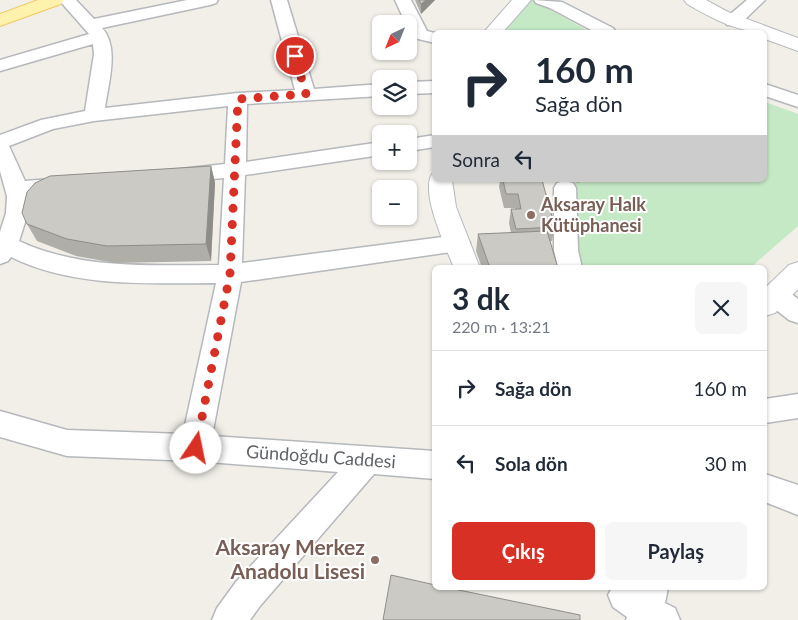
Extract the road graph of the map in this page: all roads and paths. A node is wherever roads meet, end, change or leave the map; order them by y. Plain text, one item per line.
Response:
1 (12, 0) edge
2 (55, 0) edge
3 (67, 0) edge
4 (210, 0) edge
5 (279, 0) edge
6 (403, 0) edge
7 (522, 0) edge
8 (542, 0) edge
9 (692, 0) edge
10 (757, 0) edge
11 (0, 5) edge
12 (0, 20) edge
13 (733, 22) junction
14 (495, 30) edge
15 (603, 30) edge
16 (756, 30) edge
17 (95, 31) junction
18 (767, 34) edge
19 (432, 37) edge
20 (797, 42) edge
21 (0, 66) edge
22 (432, 87) edge
23 (417, 88) edge
24 (372, 90) edge
25 (767, 91) edge
26 (306, 94) junction
27 (238, 99) junction
28 (798, 101) edge
29 (94, 115) junction
30 (0, 142) edge
31 (432, 142) edge
32 (417, 144) edge
33 (0, 148) edge
34 (372, 150) edge
35 (235, 170) junction
36 (156, 177) edge
37 (440, 182) edge
38 (87, 183) edge
39 (565, 188) dead end
40 (17, 189) junction
41 (458, 244) junction
42 (3, 250) edge
43 (466, 265) edge
44 (569, 265) edge
45 (798, 272) edge
46 (230, 274) junction
47 (770, 300) edge
48 (798, 313) edge
49 (798, 406) edge
50 (767, 411) edge
51 (0, 424) edge
52 (196, 448) junction
53 (432, 457) edge
54 (366, 461) junction
55 (432, 465) edge
56 (767, 489) edge
57 (798, 500) edge
58 (229, 620) edge

1 - 11 main road
2 - 12 main road
3 - 17 street
4 - 17 street
5 - 26 street
6 - 19 street
7 - 14 street
8 - 15 street
9 - 13 street
10 - 13 street
13 - 16 street
17 - 21 street
17 - 29 street
18 - 20 street
22 - 23 street
24 - 26 street
25 - 28 street
26 - 27 street
27 - 29 street
27 - 35 street
29 - 30 street
31 - 32 street
33 - 40 street
34 - 35 street
35 - 36 street
35 - 46 street
37 - 41 street
38 - 40 street
39 - 44 street
40 - 42 street
41 - 43 street
41 - 46 street
42 - 46 street
45 - 47 street
46 - 52 street
47 - 48 street
49 - 50 street
51 - 52 street, Gündoğdu Caddesi
52 - 54 street, Gündoğdu Caddesi
53 - 54 street
54 - 55 street, Gündoğdu Caddesi
54 - 58 street
56 - 57 street

